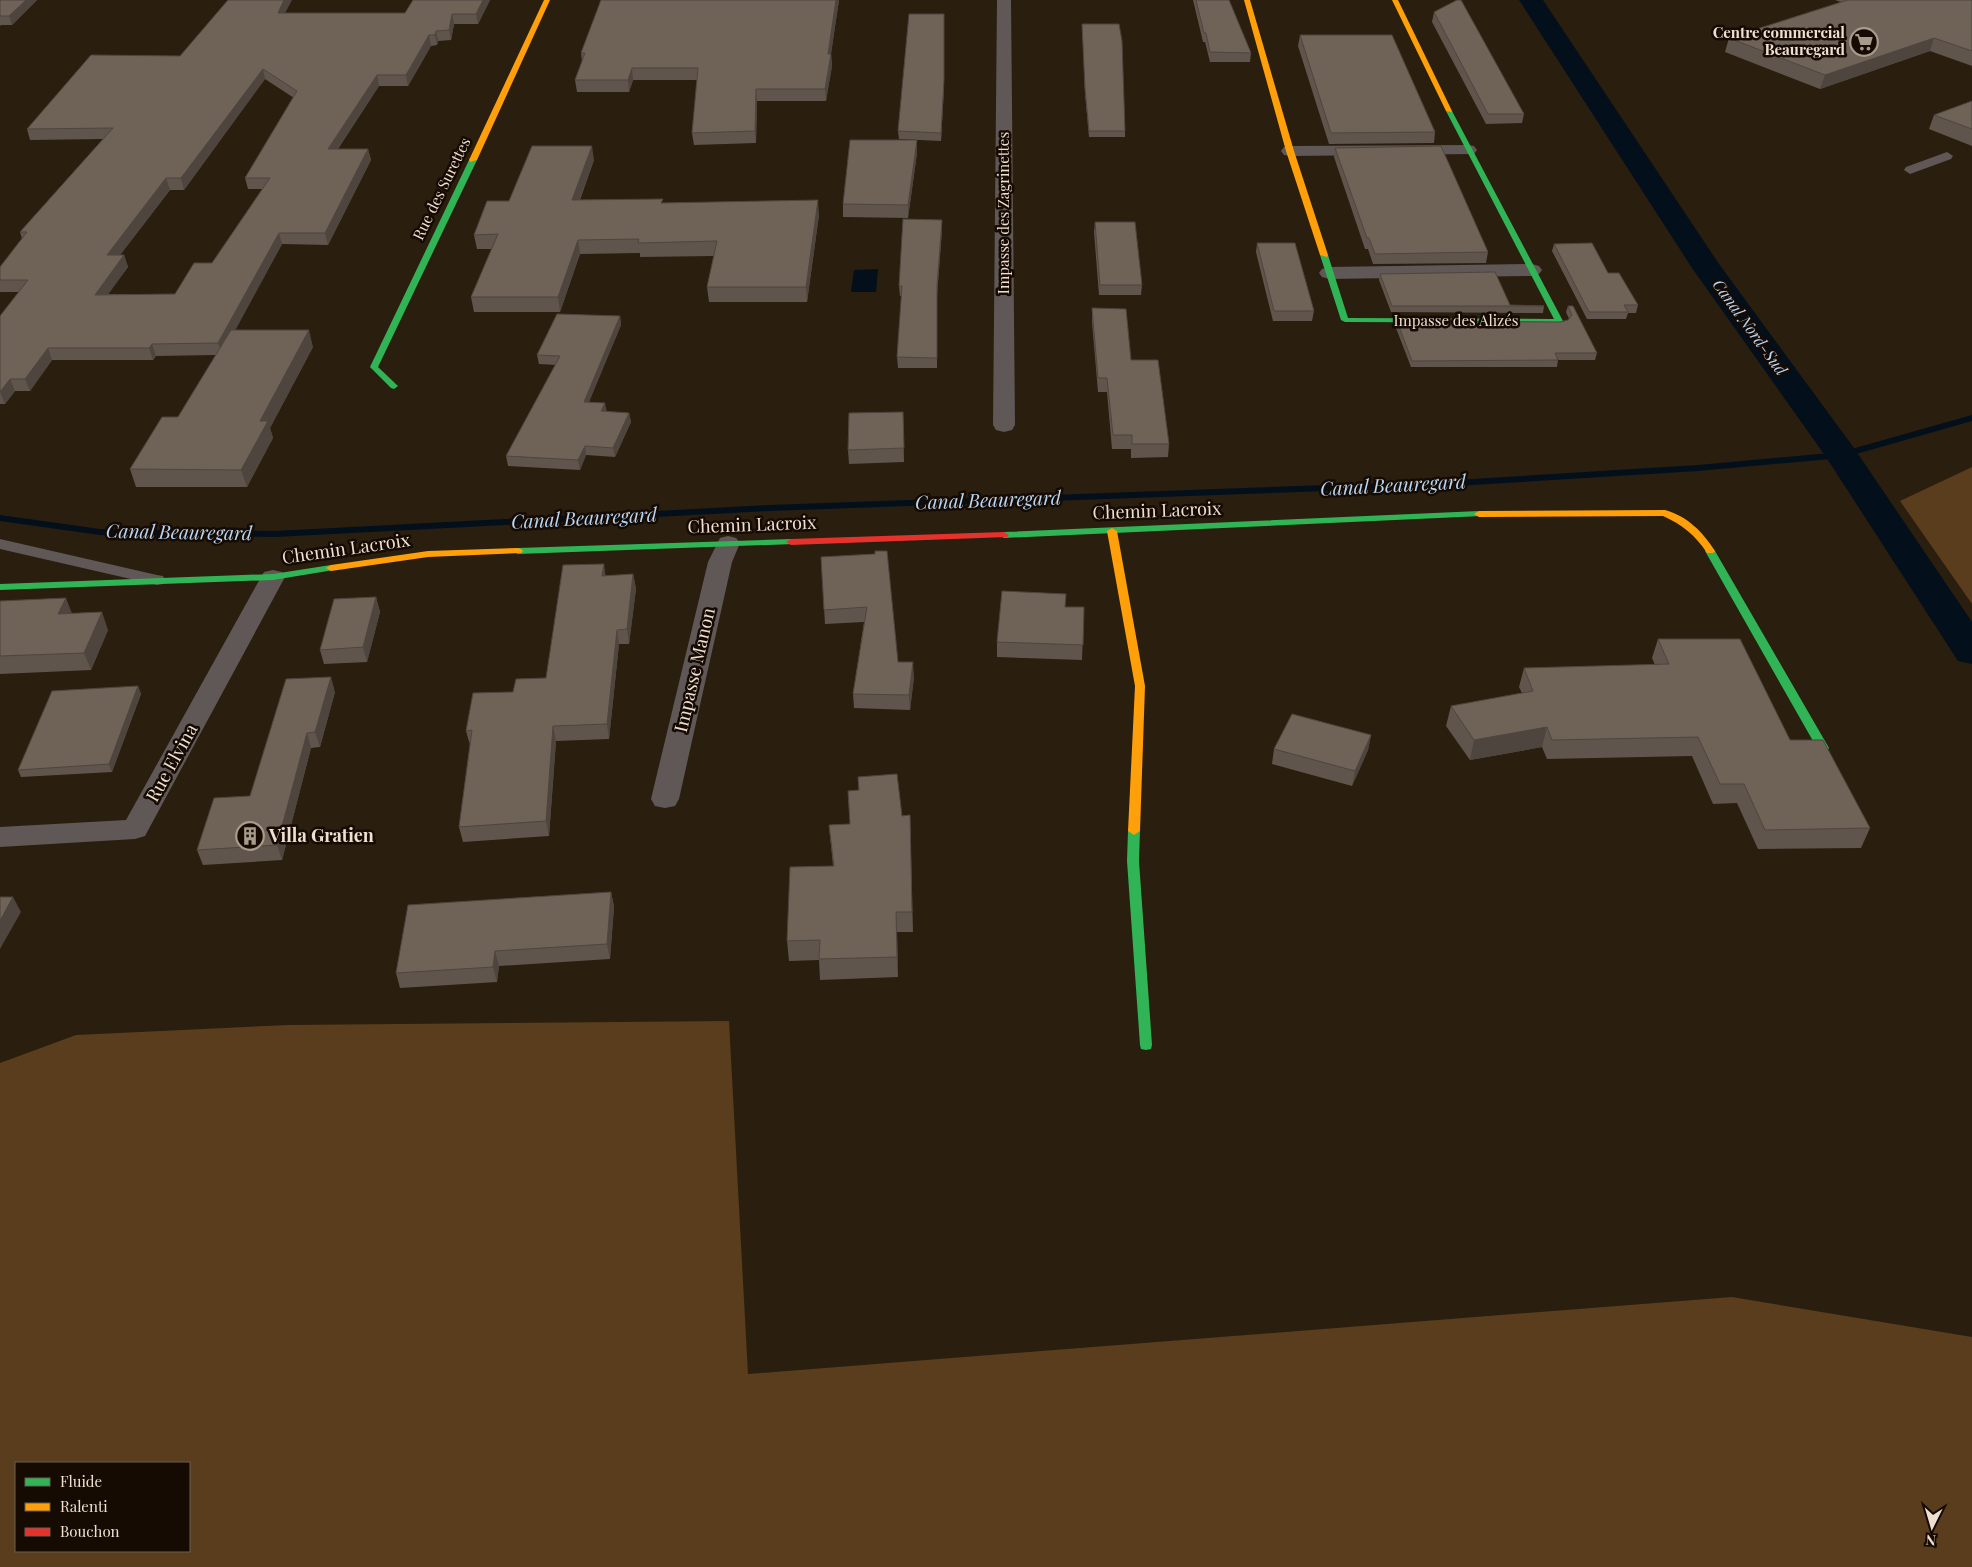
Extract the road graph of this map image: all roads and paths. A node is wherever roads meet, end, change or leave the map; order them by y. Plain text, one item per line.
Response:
1 (548, 0) edge
2 (1004, 0) edge
3 (1247, 0) edge
4 (1395, 0) edge
5 (1468, 150) junction
6 (1290, 151) junction
7 (1947, 156) dead end
8 (1910, 170) dead end
9 (1532, 270) junction
10 (1329, 273) junction
11 (394, 386) dead end
12 (1004, 425) dead end
13 (1112, 531) junction
14 (728, 543) junction
15 (0, 544) edge
16 (273, 577) junction
17 (157, 580) junction
18 (0, 587) edge
19 (1823, 748) edge
20 (665, 799) dead end
21 (0, 837) edge
22 (1146, 1045) dead end

1 - 11 street, Rue des Surettes
2 - 12 street, Impasse des Zagrinettes
3 - 6 street, Impasse des Alizés
4 - 5 street, Impasse des Alizés
5 - 6 street
5 - 9 street, Impasse des Alizés
6 - 10 street, Impasse des Alizés
7 - 8 lane
9 - 10 street
9 - 10 street, Impasse des Alizés
13 - 14 street, Chemin Lacroix
13 - 19 street, Chemin Lacroix
13 - 22 street
14 - 16 street, Chemin Lacroix
14 - 20 street, Impasse Manon
15 - 17 lane
16 - 17 street, Chemin Lacroix
16 - 21 street, Rue Elvina
17 - 18 street, Chemin Lacroix

